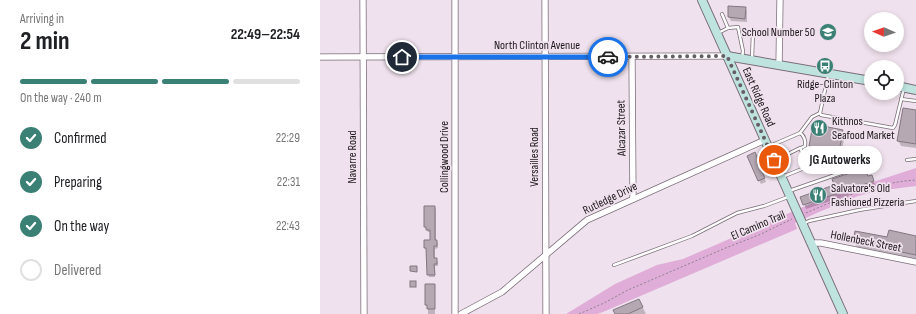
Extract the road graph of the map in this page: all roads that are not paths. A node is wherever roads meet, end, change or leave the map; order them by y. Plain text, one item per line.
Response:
1 (363, 0) edge
2 (455, 0) edge
3 (544, 0) edge
4 (702, 0) edge
5 (780, 0) edge
6 (722, 14) dead end
7 (728, 28) junction
8 (762, 32) dead end
9 (717, 33) junction
10 (727, 56) junction
11 (320, 57) edge
12 (363, 57) junction
13 (455, 57) junction
14 (545, 57) junction
15 (632, 57) junction
16 (742, 58) junction
17 (752, 60) junction
18 (779, 65) junction
19 (828, 73) junction
20 (864, 80) edge
21 (904, 88) edge
22 (916, 90) edge
23 (904, 99) edge
24 (901, 100) edge
25 (916, 101) edge
26 (820, 113) junction
27 (800, 133) junction
28 (767, 144) junction
29 (800, 148) junction
30 (852, 152) dead end
31 (916, 159) edge
32 (774, 160) junction
33 (907, 160) dead end
34 (867, 164) dead end
35 (808, 166) junction
36 (782, 177) junction
37 (789, 194) junction
38 (634, 199) junction
39 (916, 201) edge
40 (803, 224) junction
41 (812, 244) junction
42 (546, 255) junction
43 (916, 262) edge
44 (614, 265) dead end
45 (364, 314) edge
46 (455, 314) edge
47 (460, 314) edge
48 (546, 314) edge
49 (843, 314) edge

1 - 12 street, Navarre Road
2 - 13 street, Collingwood Drive
3 - 14 street, Versailles Road
4 - 9 main road, East Ridge Road
5 - 18 street
6 - 7 lane
7 - 9 lane
7 - 16 lane
8 - 17 lane
9 - 10 main road, East Ridge Road
10 - 15 street, North Clinton Avenue
10 - 16 main road, North Clinton Avenue
10 - 28 main road, East Ridge Road
11 - 12 street, North Clinton Avenue
12 - 13 street, North Clinton Avenue
12 - 45 street, Navarre Road
13 - 14 street, North Clinton Avenue
13 - 46 street, Collingwood Drive
14 - 15 street, North Clinton Avenue
14 - 42 street, Versailles Road
15 - 38 street, Alcazar Street
16 - 17 main road, North Clinton Avenue
17 - 18 main road, North Clinton Avenue
18 - 19 main road, North Clinton Avenue
19 - 20 main road, North Clinton Avenue
19 - 26 lane
21 - 22 main road
23 - 25 lane
24 - 26 lane
26 - 27 lane
27 - 28 lane
27 - 29 lane
28 - 32 main road, East Ridge Road
28 - 38 street, Rutledge Drive
29 - 32 lane
29 - 35 lane
30 - 35 lane
31 - 33 lane
32 - 36 main road, East Ridge Road
34 - 37 lane
35 - 36 lane
36 - 37 main road, East Ridge Road
37 - 40 main road, East Ridge Road
37 - 44 lane
38 - 42 street, Rutledge Drive
39 - 40 lane
40 - 41 main road, East Ridge Road
41 - 43 street, Hollenbeck Street
41 - 49 main road, East Ridge Road
42 - 47 street, Rutledge Drive
42 - 48 street, Versailles Road

